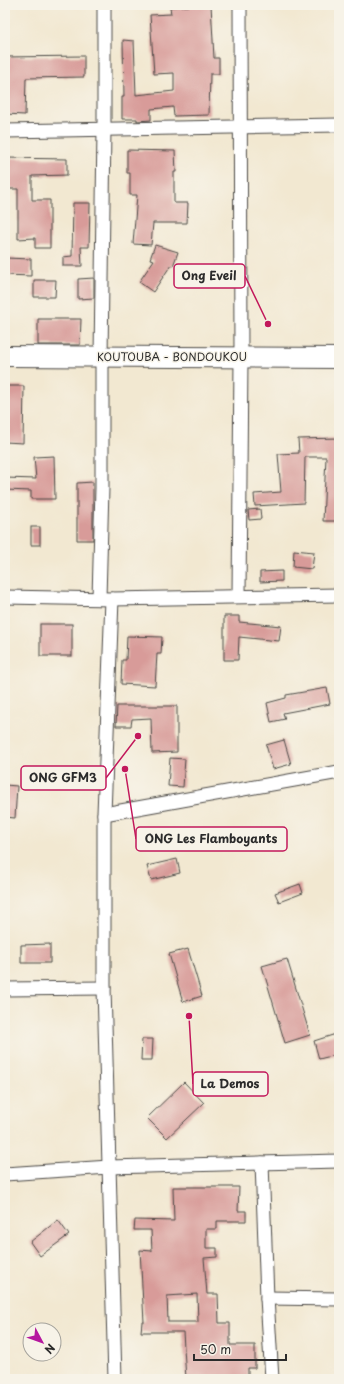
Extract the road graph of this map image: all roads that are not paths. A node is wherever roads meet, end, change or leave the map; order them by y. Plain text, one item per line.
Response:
1 (104, 5) edge
2 (240, 5) edge
3 (339, 125) edge
4 (240, 127) junction
5 (104, 129) junction
6 (5, 131) edge
7 (5, 356) edge
8 (101, 357) junction
9 (241, 358) junction
10 (339, 358) edge
11 (339, 595) edge
12 (239, 596) junction
13 (5, 597) edge
14 (99, 598) junction
15 (112, 599) junction
16 (339, 772) edge
17 (104, 814) junction
18 (104, 988) junction
19 (5, 989) edge
20 (339, 1161) edge
21 (262, 1163) junction
22 (109, 1167) junction
23 (5, 1174) edge
24 (267, 1298) junction
25 (339, 1299) edge
26 (115, 1379) edge
27 (272, 1379) edge

1 - 5 street
2 - 4 street
3 - 4 street
4 - 5 street
4 - 9 street
5 - 6 street
5 - 8 street
7 - 8 main road, KOUTOUBA - BONDOUKOU
8 - 9 main road, KOUTOUBA - BONDOUKOU
8 - 14 street
9 - 10 main road, KOUTOUBA - BONDOUKOU
9 - 12 street
11 - 12 street
12 - 15 street
13 - 14 street
14 - 15 street
15 - 17 street
16 - 17 street
17 - 18 street
18 - 19 street
18 - 22 street
20 - 21 street
21 - 22 street
21 - 24 street
22 - 23 street
22 - 26 street
24 - 25 street
24 - 27 street

